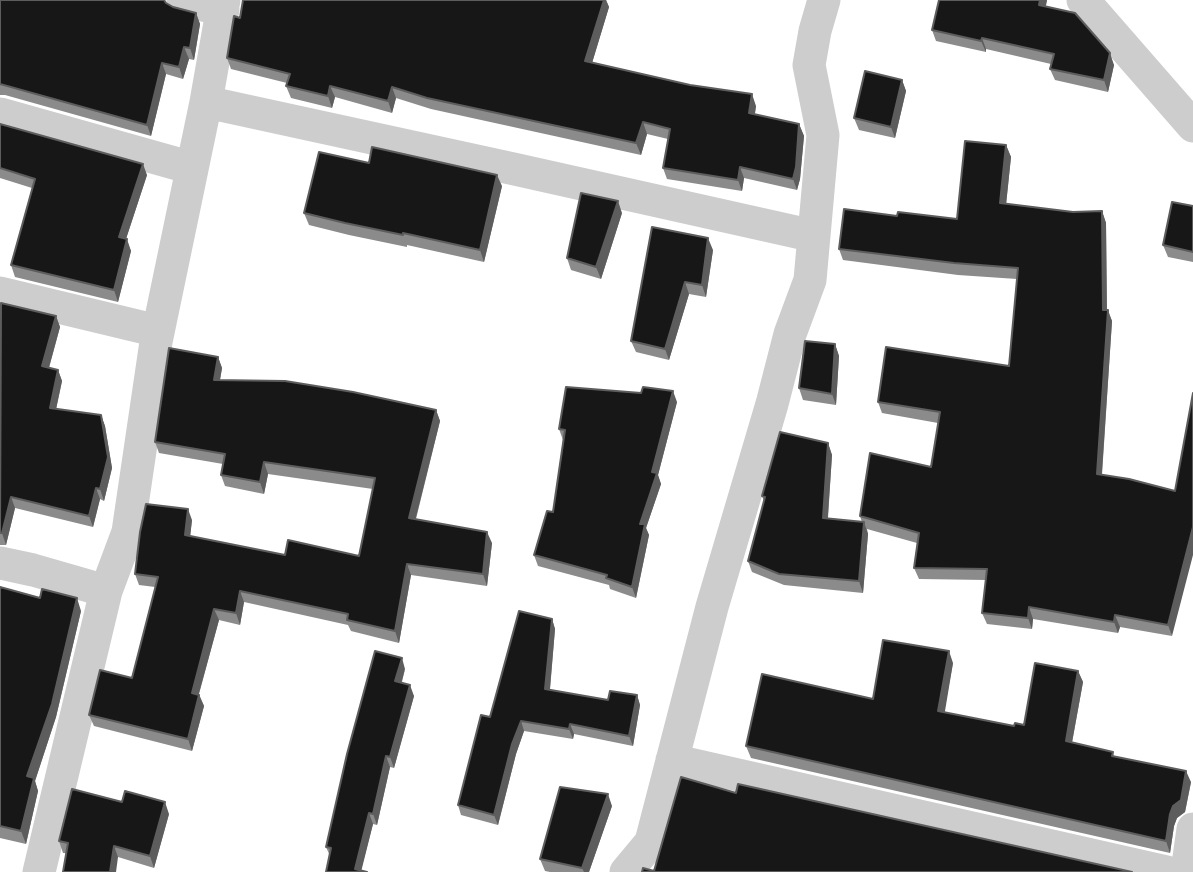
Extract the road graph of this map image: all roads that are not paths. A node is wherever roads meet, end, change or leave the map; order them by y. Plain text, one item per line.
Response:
1 (183, 0) edge
2 (824, 0) edge
3 (1083, 0) edge
4 (224, 5) edge
5 (206, 102) junction
6 (1187, 107) edge
7 (0, 114) edge
8 (192, 168) junction
9 (814, 236) junction
10 (0, 293) edge
11 (158, 331) junction
12 (0, 564) edge
13 (106, 591) junction
14 (672, 760) junction
15 (1193, 829) edge
16 (39, 872) edge
17 (626, 872) edge
18 (1167, 872) edge
19 (1187, 872) edge

1 - 4 street
2 - 9 street
3 - 6 street
4 - 5 street
5 - 8 street
5 - 9 street
7 - 8 street
8 - 11 street
9 - 14 street
10 - 11 street
11 - 13 street
12 - 13 street
13 - 16 street
14 - 17 street
14 - 18 street
15 - 19 street

